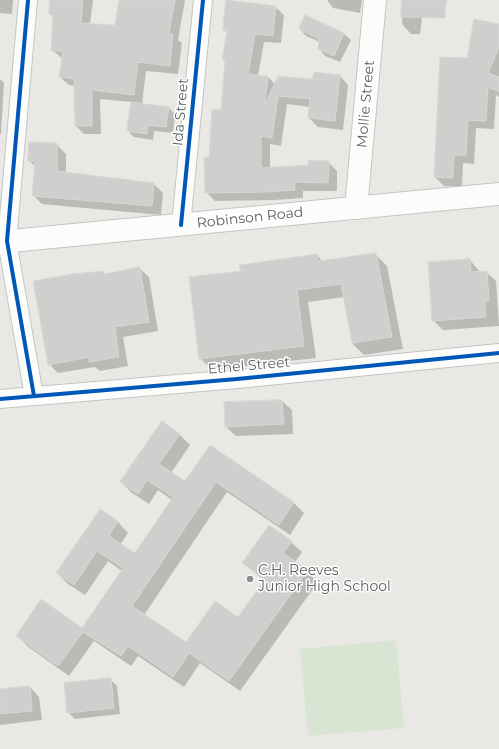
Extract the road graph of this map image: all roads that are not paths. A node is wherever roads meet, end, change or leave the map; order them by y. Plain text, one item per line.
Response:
1 (28, 0) edge
2 (202, 0) edge
3 (375, 0) edge
4 (499, 194) edge
5 (356, 208) junction
6 (181, 225) junction
7 (3, 241) edge
8 (499, 353) edge
9 (34, 396) junction
10 (0, 399) edge

1 - 7 street
2 - 6 street, Ida Street
3 - 5 main road, Mollie Street
4 - 5 main road, Robinson Road
5 - 6 main road, Robinson Road
6 - 7 main road, Robinson Road
7 - 9 street
8 - 9 street, Ethel Street
9 - 10 street, Ethel Street

